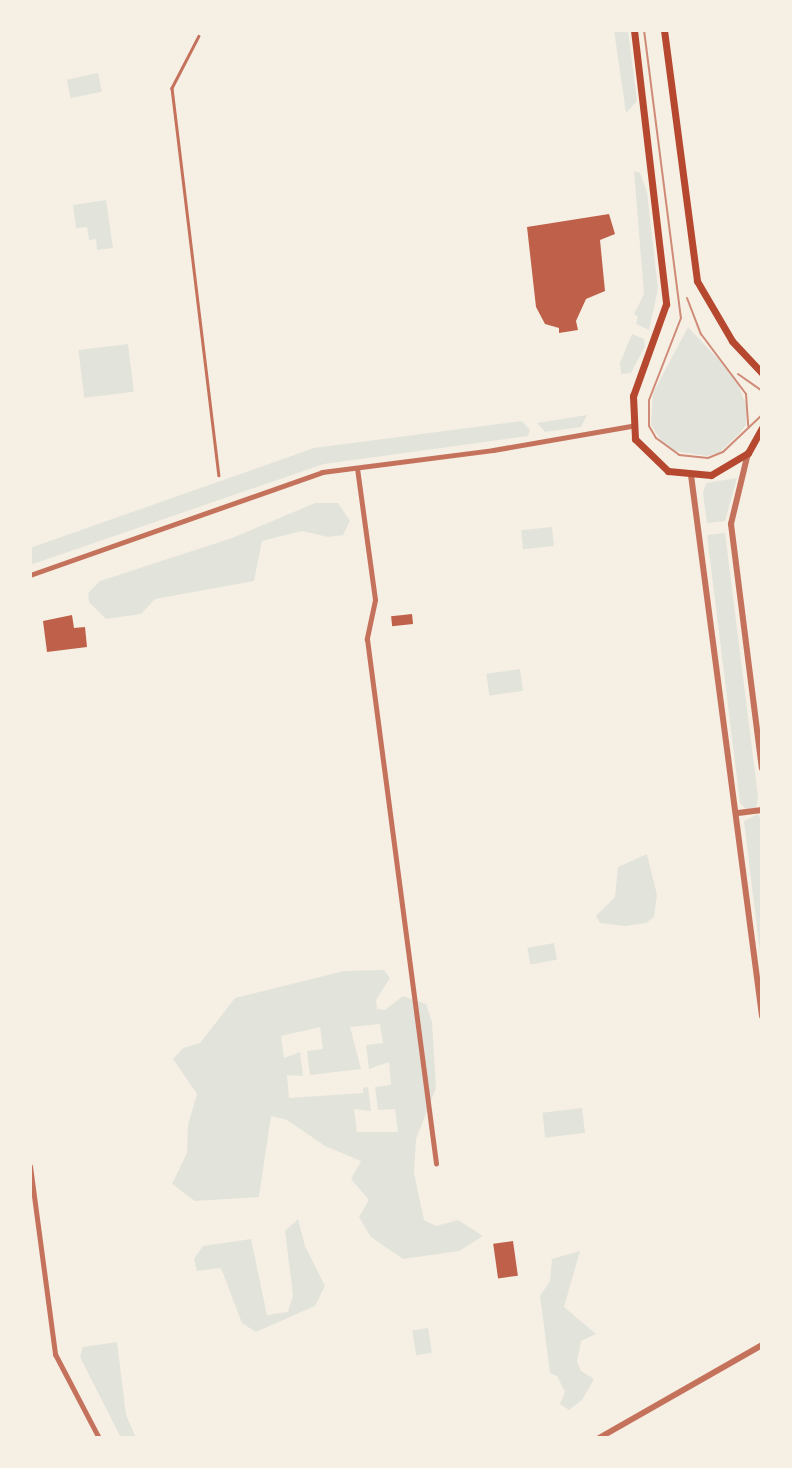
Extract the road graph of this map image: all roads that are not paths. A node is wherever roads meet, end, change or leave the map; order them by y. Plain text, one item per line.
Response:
1 (634, 30) edge
2 (664, 30) edge
3 (199, 36) dead end
4 (762, 373) edge
5 (631, 426) junction
6 (762, 428) edge
7 (748, 453) junction
8 (357, 468) junction
9 (219, 475) dead end
10 (691, 475) junction
11 (30, 575) edge
12 (762, 768) edge
13 (762, 810) edge
14 (738, 813) junction
15 (762, 1016) edge
16 (436, 1163) dead end
17 (30, 1166) edge
18 (762, 1345) edge
19 (99, 1438) edge
20 (599, 1438) edge

1 - 5 main road
2 - 4 main road
3 - 9 lane
5 - 8 street
5 - 10 main road
6 - 7 main road
7 - 10 main road
7 - 12 street
8 - 11 street
8 - 16 street
10 - 14 street
13 - 14 street
14 - 15 street
17 - 19 street
18 - 20 street

